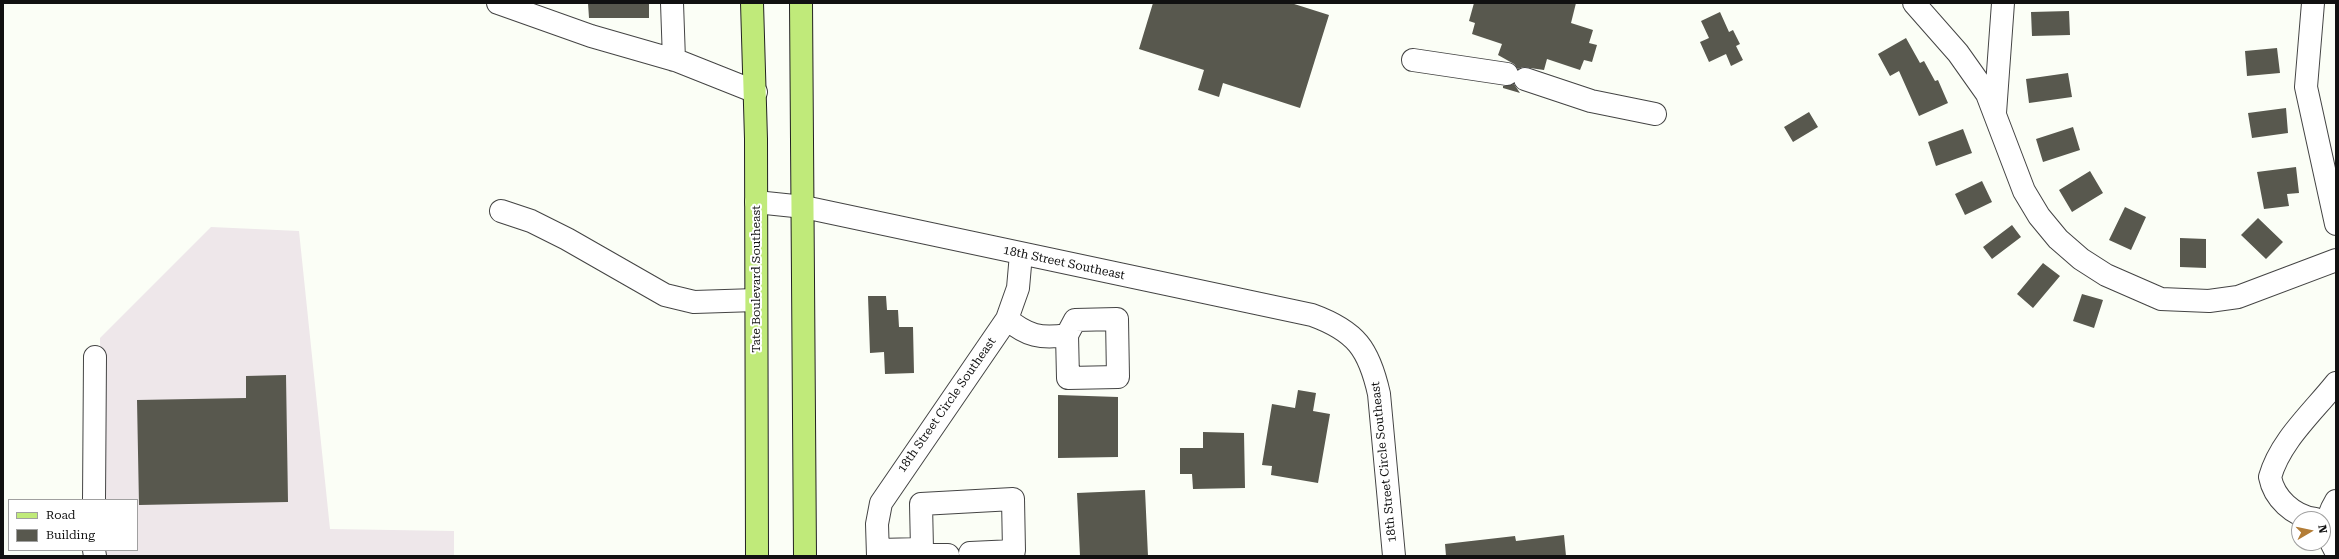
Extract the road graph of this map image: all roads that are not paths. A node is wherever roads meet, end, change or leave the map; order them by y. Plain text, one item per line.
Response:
1 (498, 3) edge
2 (672, 3) edge
3 (752, 3) edge
4 (801, 3) edge
5 (1914, 3) edge
6 (2003, 3) edge
7 (2313, 3) edge
8 (674, 60) junction
9 (1413, 60) dead end
10 (756, 92) junction
11 (1655, 114) dead end
12 (1995, 115) junction
13 (756, 202) junction
14 (804, 207) junction
15 (501, 211) dead end
16 (2336, 224) edge
17 (1021, 254) junction
18 (2336, 260) edge
19 (756, 300) junction
20 (1006, 319) junction
21 (1067, 335) dead end
22 (1362, 347) joint
23 (95, 357) dead end
24 (2336, 383) edge
25 (94, 499) edge
26 (2336, 501) edge
27 (2293, 511) edge
28 (2328, 511) edge
29 (2331, 543) edge
30 (911, 551) edge
31 (2336, 552) edge
32 (878, 553) edge
33 (970, 553) dead end
34 (948, 555) dead end
35 (757, 556) edge
36 (805, 556) edge
37 (1394, 556) edge

1 - 8 street
2 - 8 street
3 - 10 main road, Tate Boulevard Southeast
4 - 14 main road
5 - 12 street
6 - 12 street
7 - 16 street
8 - 10 street
9 - 11 street
10 - 13 main road, Tate Boulevard Southeast
12 - 18 street
13 - 14 street, 18th Street Southeast
13 - 19 main road, Tate Boulevard Southeast
14 - 17 street, 18th Street Southeast
14 - 36 main road
15 - 19 street
17 - 20 street, 18th Street Circle Southeast
17 - 22 street, 18th Street Southeast
19 - 35 main road, Tate Boulevard Southeast
20 - 21 street
20 - 32 street, 18th Street Circle Southeast
22 - 37 street, 18th Street Circle Southeast
23 - 25 street
24 - 27 street
26 - 28 street
29 - 31 street
30 - 32 street
30 - 33 street
30 - 34 street

